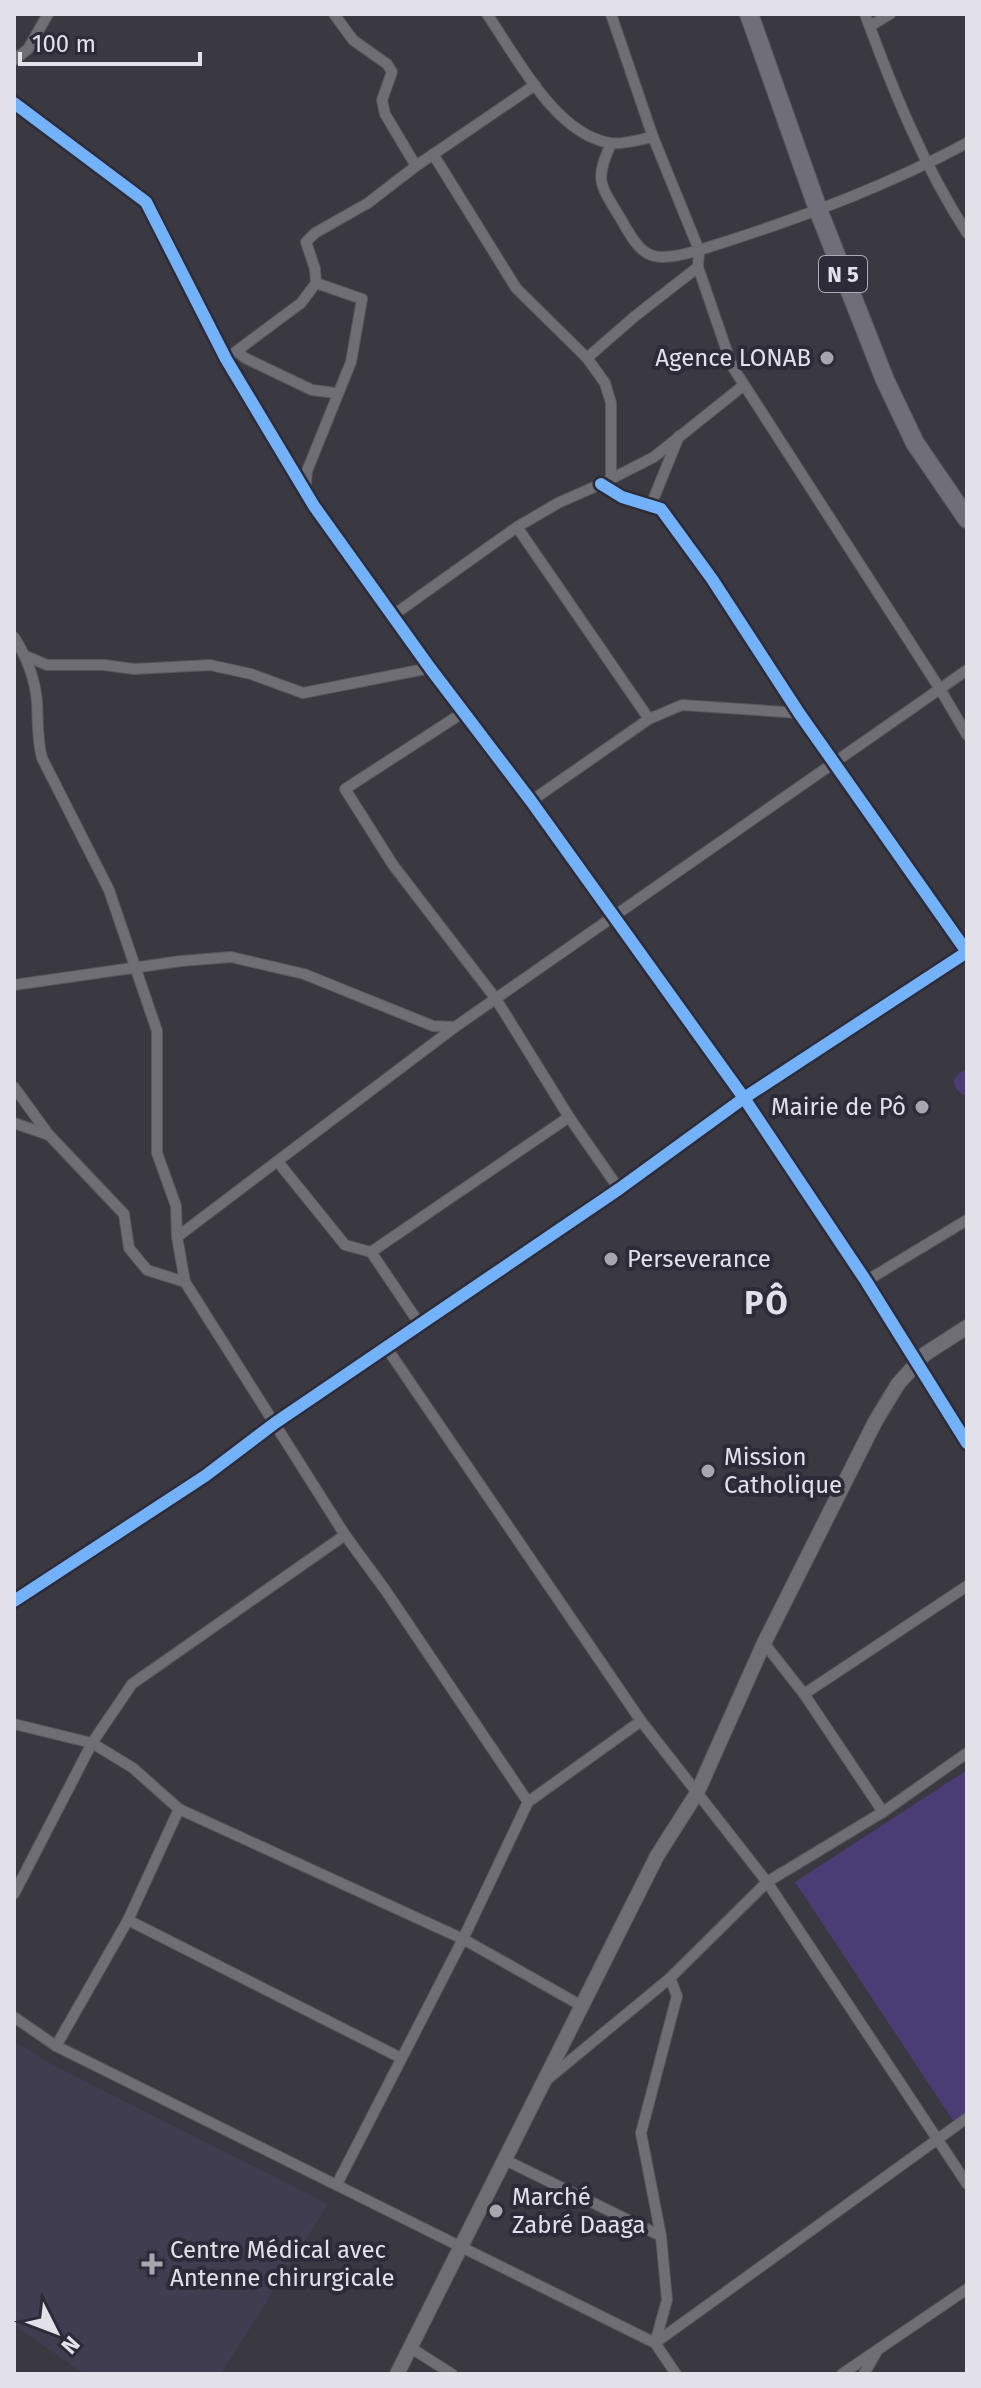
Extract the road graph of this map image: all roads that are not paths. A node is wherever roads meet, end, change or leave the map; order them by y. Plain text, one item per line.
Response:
1 (48, 14) edge
2 (334, 14) edge
3 (487, 14) edge
4 (611, 14) edge
5 (749, 14) edge
6 (865, 14) edge
7 (890, 14) edge
8 (870, 26) junction
9 (14, 60) edge
10 (535, 85) junction
11 (14, 103) edge
12 (653, 137) junction
13 (967, 143) edge
14 (611, 144) junction
15 (433, 154) junction
16 (927, 164) junction
17 (416, 166) junction
18 (819, 212) junction
19 (967, 233) edge
20 (699, 250) junction
21 (698, 267) junction
22 (316, 283) junction
23 (237, 351) junction
24 (587, 358) junction
25 (226, 359) junction
26 (744, 385) junction
27 (336, 393) junction
28 (679, 435) junction
29 (606, 482) junction
30 (305, 492) junction
31 (651, 505) junction
32 (967, 519) edge
33 (517, 527) junction
34 (392, 616) junction
35 (14, 637) edge
36 (26, 656) junction
37 (430, 668) junction
38 (967, 670) edge
39 (940, 689) junction
40 (464, 712) junction
41 (799, 713) junction
42 (649, 719) junction
43 (967, 735) edge
44 (833, 762) junction
45 (531, 801) junction
46 (614, 917) junction
47 (137, 969) junction
48 (14, 985) edge
49 (496, 999) junction
50 (455, 1027) junction
51 (14, 1087) edge
52 (744, 1098) junction
53 (569, 1117) junction
54 (14, 1123) edge
55 (49, 1135) junction
56 (278, 1162) junction
57 (619, 1189) junction
58 (967, 1220) edge
59 (177, 1237) junction
60 (371, 1252) junction
61 (866, 1281) junction
62 (185, 1282) junction
63 (419, 1323) junction
64 (967, 1327) edge
65 (386, 1347) junction
66 (917, 1363) junction
67 (275, 1423) junction
68 (967, 1443) edge
69 (345, 1535) junction
70 (967, 1586) edge
71 (14, 1601) edge
72 (764, 1643) junction
73 (804, 1694) junction
74 (641, 1721) junction
75 (14, 1724) edge
76 (92, 1743) junction
77 (967, 1753) edge
78 (697, 1793) junction
79 (528, 1802) junction
80 (179, 1809) junction
81 (883, 1812) junction
82 (767, 1882) junction
83 (14, 1894) edge
84 (128, 1920) junction
85 (463, 1939) junction
86 (670, 1978) junction
87 (582, 2006) junction
88 (14, 2017) edge
89 (56, 2046) junction
90 (401, 2058) junction
91 (547, 2079) junction
92 (967, 2118) edge
93 (937, 2138) junction
94 (503, 2159) junction
95 (337, 2184) junction
96 (967, 2184) edge
97 (661, 2236) junction
98 (458, 2248) junction
99 (967, 2289) edge
100 (655, 2343) junction
101 (411, 2348) junction
102 (879, 2349) junction
103 (397, 2374) edge
104 (452, 2374) edge
105 (676, 2374) edge
106 (842, 2374) edge
107 (864, 2374) edge

1 - 9 street
2 - 17 street
3 - 10 street
4 - 12 street
5 - 18 highway, N 5
6 - 8 street
7 - 8 street
8 - 16 street
10 - 14 street
10 - 15 street
11 - 25 street
12 - 14 street
12 - 20 street
13 - 16 street
14 - 20 street
15 - 17 street
15 - 24 street
16 - 18 street
16 - 19 street
17 - 22 street
18 - 20 street
18 - 32 highway, N 5
20 - 21 street
21 - 24 street
21 - 26 street
22 - 23 street
22 - 27 street
23 - 25 street
23 - 27 street
24 - 29 street
25 - 30 street
26 - 28 street
26 - 39 street
27 - 30 street
28 - 29 street
28 - 31 street
29 - 31 street
29 - 33 street
30 - 34 street
31 - 41 street
33 - 34 street
33 - 42 street
34 - 37 street
35 - 36 street
36 - 37 street
36 - 47 street
37 - 40 street
38 - 39 street
39 - 43 street
39 - 44 street
40 - 45 street
40 - 49 street
41 - 42 street
41 - 44 street
42 - 45 street
44 - 46 street
44 - 52 street
45 - 46 street
46 - 49 street
46 - 52 street
47 - 48 street
47 - 50 street
47 - 59 street
49 - 50 street
49 - 53 street
50 - 56 street
51 - 55 street
52 - 57 street
52 - 61 street
53 - 57 street
53 - 60 street
54 - 55 street
55 - 62 street
56 - 59 street
56 - 60 street
57 - 63 street
58 - 61 street
59 - 62 street
60 - 63 street
61 - 66 street
62 - 67 street
63 - 65 street
64 - 66 main road
65 - 67 street
65 - 74 street
66 - 68 street
66 - 72 main road
67 - 69 street
67 - 71 street
69 - 76 street
69 - 79 street
70 - 73 street
72 - 73 street
72 - 78 main road
73 - 81 street
74 - 78 street
74 - 79 street
75 - 76 street
76 - 80 street
76 - 83 street
77 - 81 street
78 - 82 street
78 - 87 main road
79 - 85 street
80 - 84 street
80 - 85 street
81 - 82 street
82 - 86 street
82 - 93 street
84 - 89 street
84 - 90 street
85 - 87 street
85 - 90 street
86 - 91 street
86 - 97 street
87 - 91 main road
88 - 89 street
89 - 95 street
90 - 95 street
91 - 94 main road
92 - 93 street
93 - 96 street
93 - 100 street
94 - 97 street
94 - 98 main road
95 - 98 street
97 - 100 street
98 - 100 street
98 - 101 main road
99 - 102 street
100 - 105 street
101 - 103 main road
101 - 104 street
102 - 106 street
102 - 107 street

